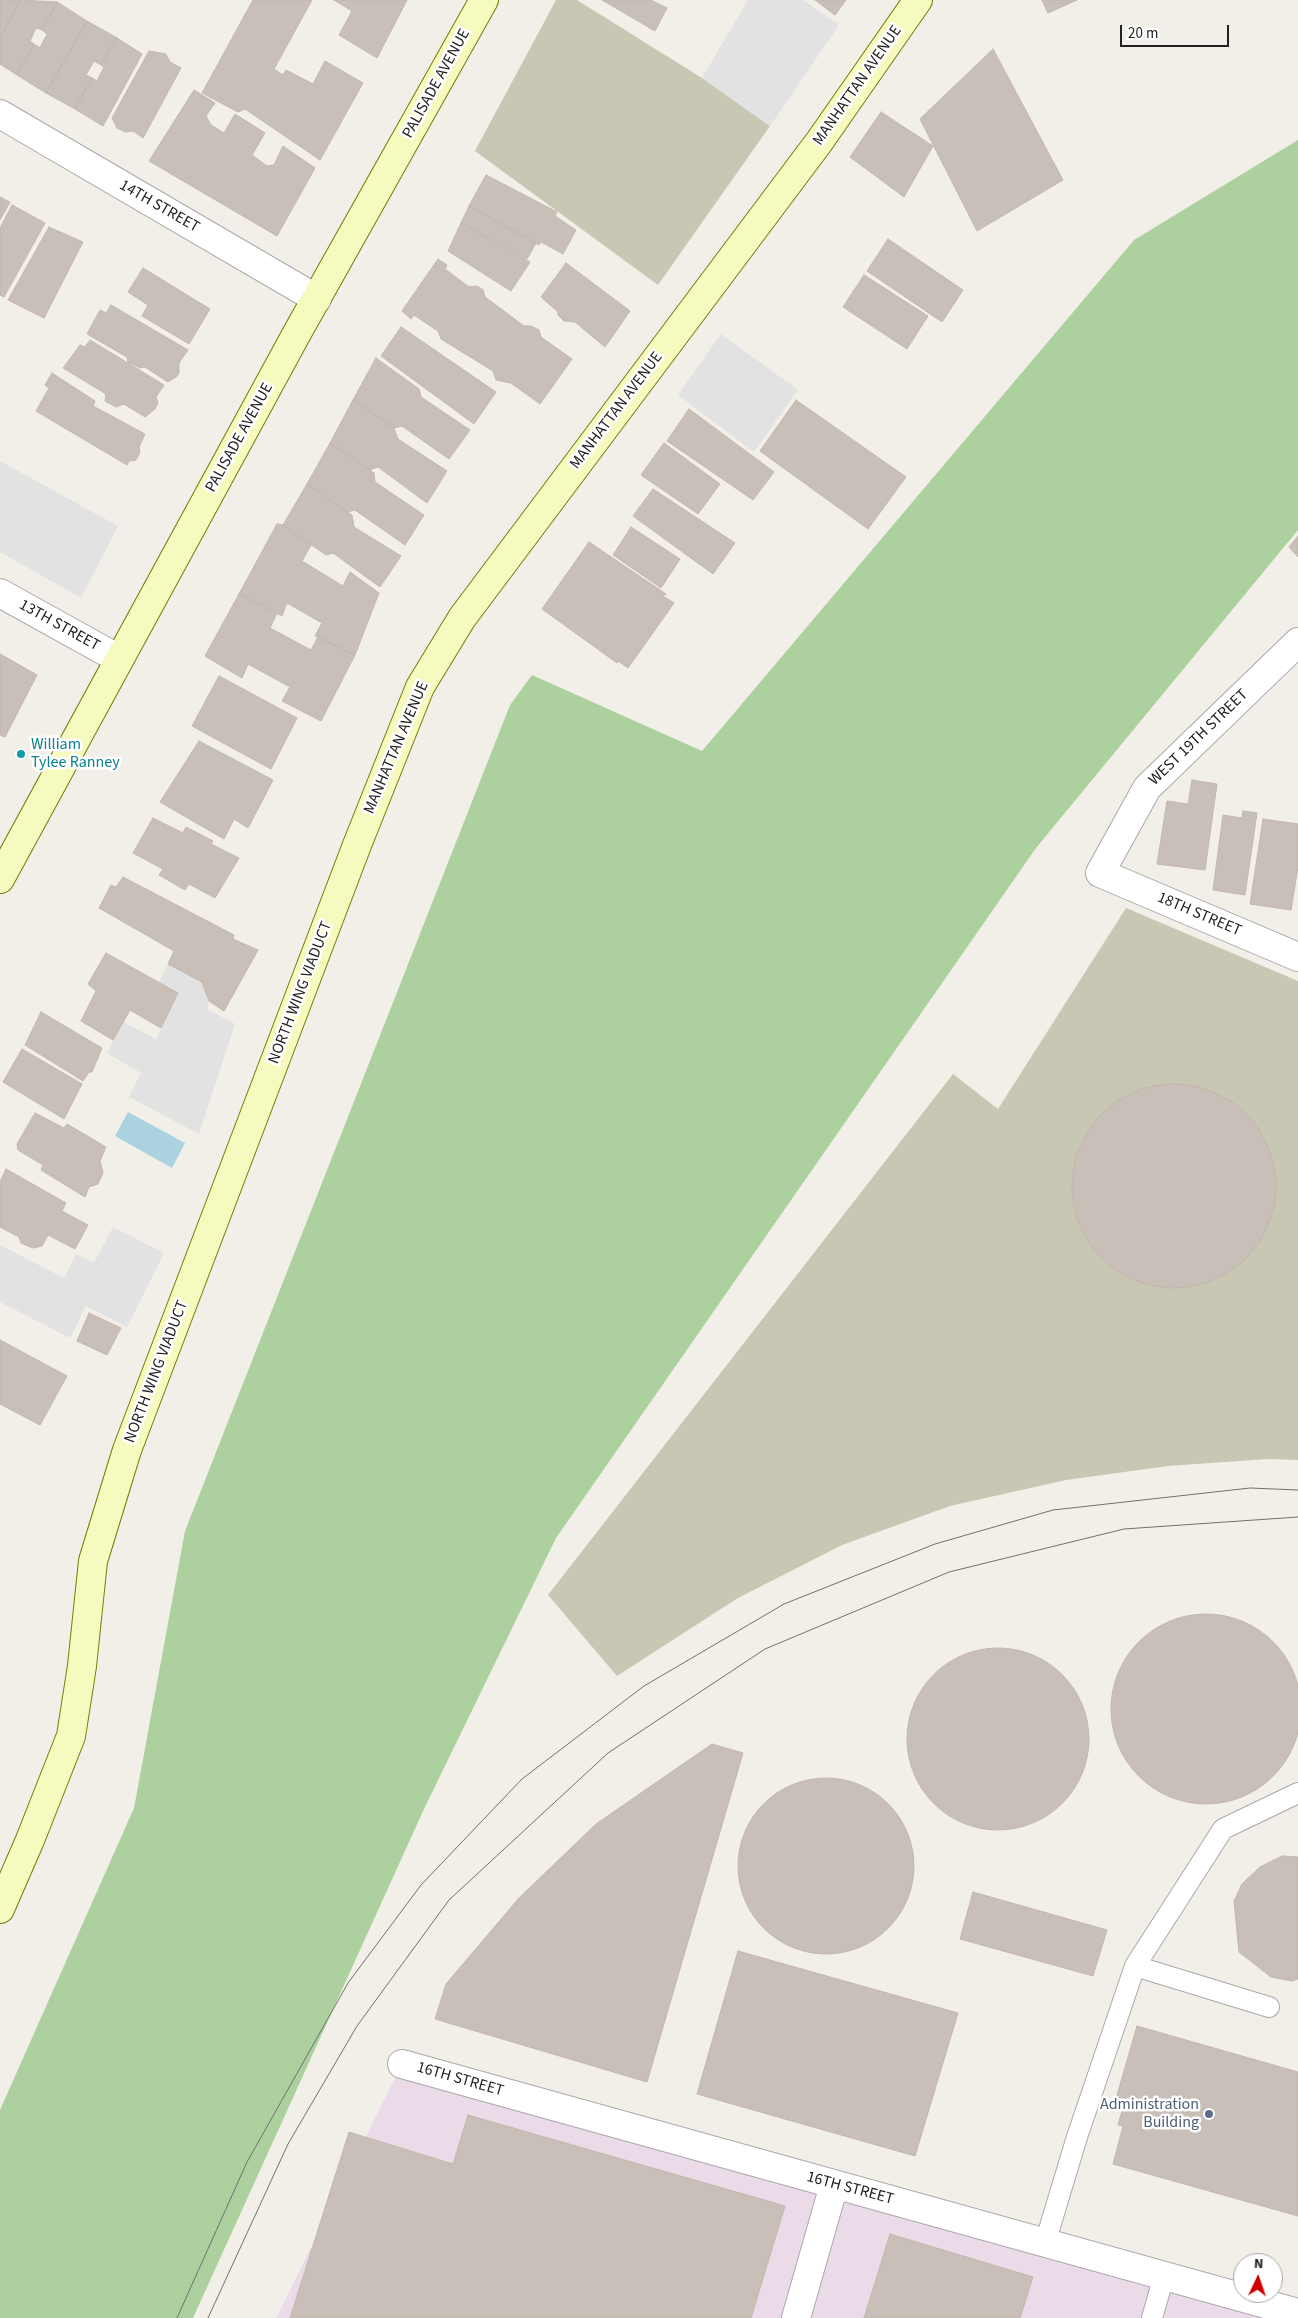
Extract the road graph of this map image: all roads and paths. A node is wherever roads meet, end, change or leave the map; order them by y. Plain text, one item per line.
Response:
1 (484, 0) edge
2 (918, 0) edge
3 (0, 114) edge
4 (318, 299) junction
5 (0, 593) edge
6 (1298, 642) edge
7 (119, 659) junction
8 (357, 845) joint
9 (1100, 873) joint
10 (0, 878) edge
11 (1298, 958) edge
12 (1298, 1793) edge
13 (0, 1909) edge
14 (1135, 1966) junction
15 (1269, 2006) dead end
16 (402, 2064) dead end
17 (834, 2185) junction
18 (1045, 2243) junction
19 (1164, 2276) junction
20 (1260, 2311) edge
21 (1298, 2313) edge
22 (796, 2318) edge
23 (1152, 2318) edge

1 - 4 main road, PALISADE AVENUE
2 - 8 main road, MANHATTAN AVENUE
3 - 4 street, 14TH STREET
4 - 7 main road, PALISADE AVENUE
5 - 7 street, 13TH STREET
6 - 9 street, WEST 19TH STREET
7 - 10 main road, PALISADE AVENUE
8 - 13 main road, NORTH WING VIADUCT
9 - 11 street, 18TH STREET
12 - 14 lane
14 - 15 lane
14 - 18 lane
16 - 17 street, 16TH STREET
17 - 18 street, 16TH STREET
17 - 22 street
18 - 19 street, 16TH STREET
19 - 20 street, 16TH STREET
19 - 23 lane
20 - 21 street, 16TH STREET

